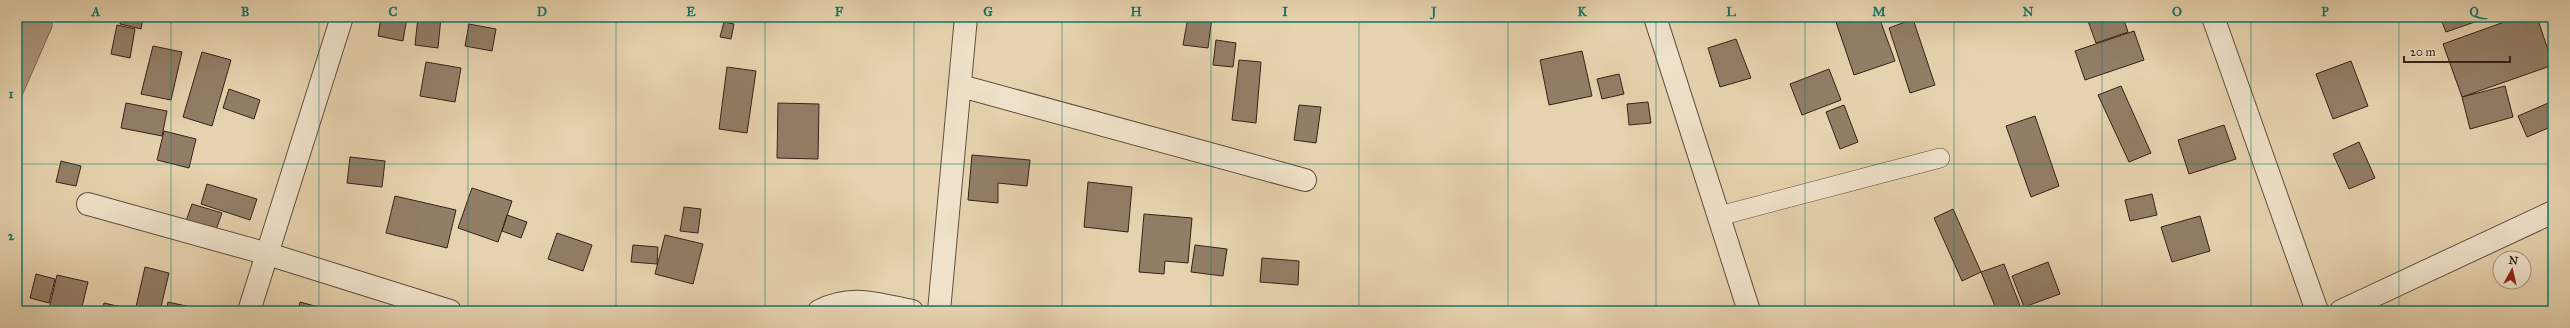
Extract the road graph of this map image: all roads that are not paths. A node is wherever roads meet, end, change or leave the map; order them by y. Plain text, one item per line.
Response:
1 (342, 17) edge
2 (966, 17) edge
3 (1655, 17) edge
4 (2213, 17) edge
5 (961, 86) junction
6 (1940, 158) dead end
7 (1305, 180) dead end
8 (88, 204) dead end
9 (2553, 212) edge
10 (1719, 216) junction
11 (268, 254) junction
12 (249, 311) edge
13 (450, 311) edge
14 (819, 311) edge
15 (912, 311) edge
16 (939, 311) edge
17 (1749, 311) edge
18 (2317, 311) edge
19 (2341, 311) edge

1 - 11 street
2 - 5 street
3 - 10 street
4 - 18 street
5 - 7 street
5 - 16 street
6 - 10 lane
8 - 11 street
9 - 19 street
10 - 17 street
11 - 12 street
11 - 13 street
14 - 15 street

